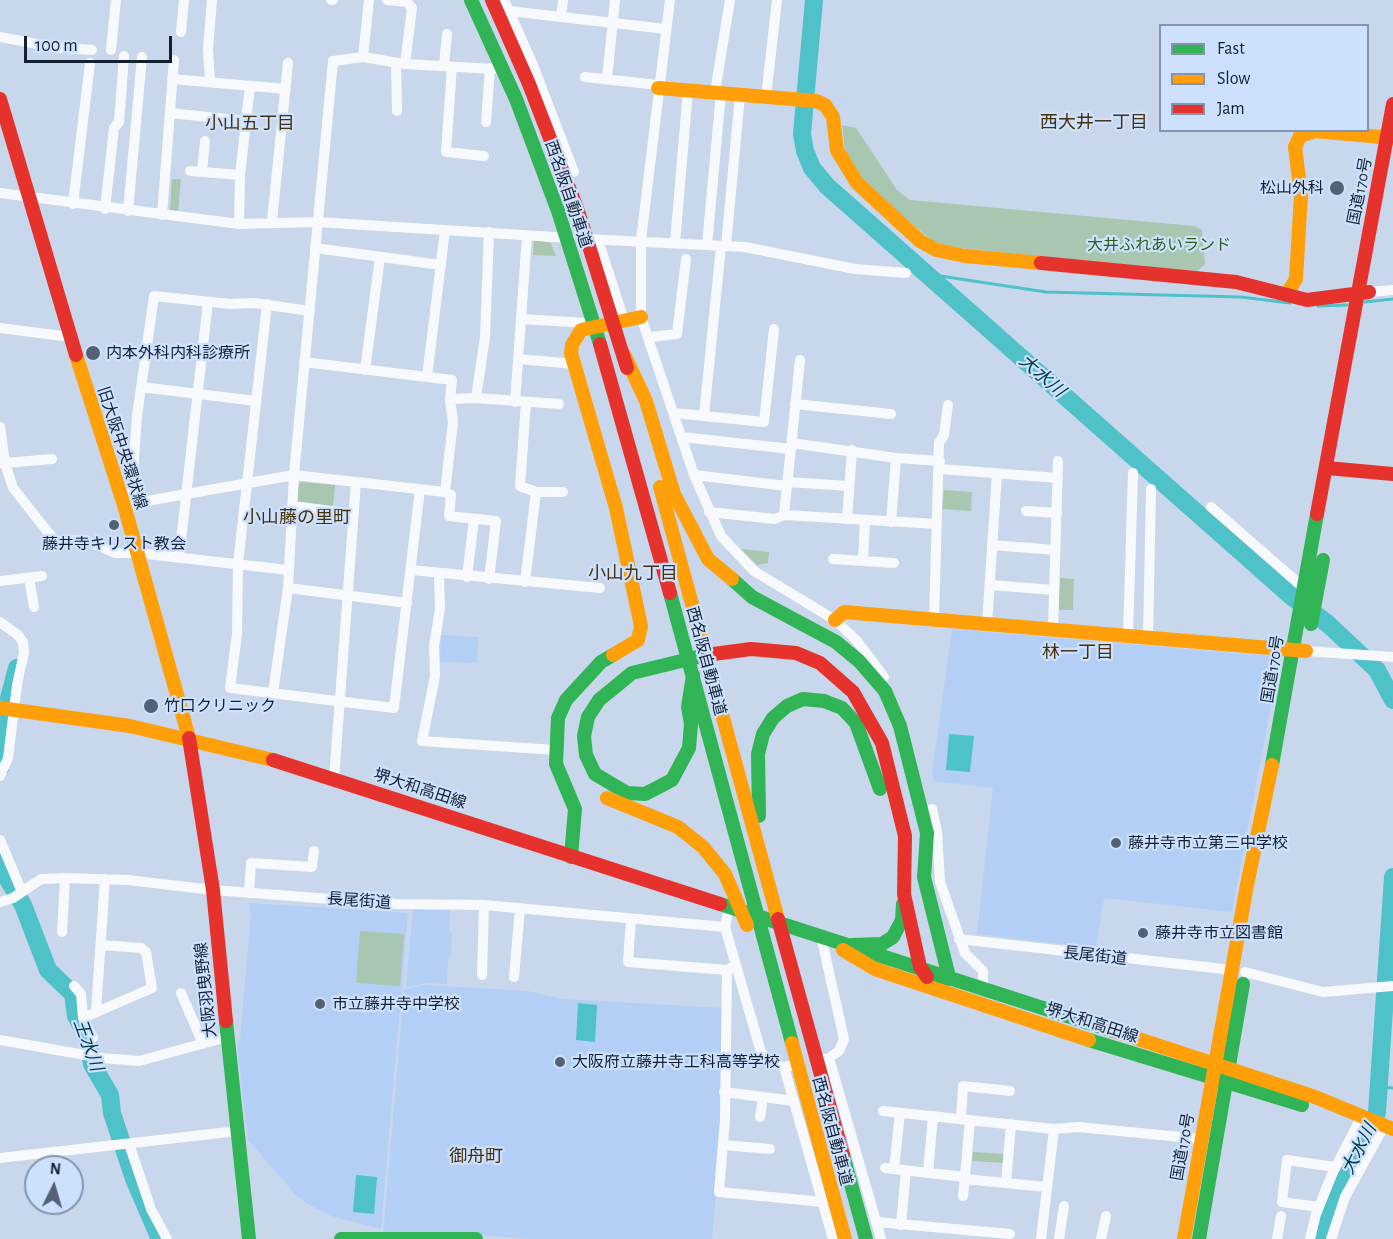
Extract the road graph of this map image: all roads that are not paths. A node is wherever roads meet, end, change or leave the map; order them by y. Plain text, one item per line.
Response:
1 (116, 0) edge
2 (184, 0) edge
3 (212, 0) edge
4 (369, 0) edge
5 (387, 0) edge
6 (462, 0) edge
7 (471, 0) edge
8 (492, 0) edge
9 (504, 0) edge
10 (563, 0) edge
11 (615, 0) edge
12 (670, 0) edge
13 (730, 0) edge
14 (777, 0) edge
15 (509, 11) junction
16 (561, 17) junction
17 (612, 23) junction
18 (666, 29) junction
19 (181, 32) dead end
20 (447, 34) dead end
21 (0, 37) edge
22 (92, 50) dead end
23 (111, 50) dead end
24 (124, 57) dead end
25 (142, 57) dead end
26 (363, 57) junction
27 (174, 60) dead end
28 (90, 63) dead end
29 (288, 63) dead end
30 (400, 63) junction
31 (448, 66) junction
32 (492, 68) junction
33 (585, 77) dead end
34 (172, 79) junction
35 (607, 79) junction
36 (210, 82) junction
37 (250, 86) junction
38 (658, 86) junction
39 (286, 89) junction
40 (688, 90) junction
41 (718, 93) junction
42 (740, 95) junction
43 (765, 97) junction
44 (0, 99) edge
45 (1393, 104) edge
46 (397, 111) dead end
47 (170, 113) junction
48 (246, 121) junction
49 (486, 122) dead end
50 (1312, 132) edge
51 (1326, 132) edge
52 (1390, 138) edge
53 (205, 141) dead end
54 (484, 156) dead end
55 (1393, 170) edge
56 (190, 171) dead end
57 (202, 172) junction
58 (240, 175) junction
59 (0, 193) edge
60 (29, 197) junction
61 (73, 204) junction
62 (105, 209) junction
63 (128, 212) junction
64 (162, 215) junction
65 (272, 221) junction
66 (317, 222) junction
67 (238, 224) junction
68 (445, 230) junction
69 (489, 232) junction
70 (527, 236) junction
71 (557, 238) junction
72 (597, 239) junction
73 (641, 240) junction
74 (675, 243) junction
75 (707, 245) junction
76 (723, 246) junction
77 (315, 248) junction
78 (380, 257) junction
79 (686, 260) dead end
80 (441, 265) junction
81 (906, 273) dead end
82 (1393, 290) edge
83 (1287, 294) junction
84 (1364, 294) junction
85 (208, 302) junction
86 (267, 304) junction
87 (310, 310) junction
88 (641, 317) junction
89 (521, 319) junction
90 (624, 320) junction
91 (587, 325) junction
92 (0, 328) edge
93 (774, 329) dead end
94 (70, 337) junction
95 (650, 337) junction
96 (624, 354) junction
97 (518, 359) junction
98 (800, 360) dead end
99 (304, 362) junction
100 (575, 364) junction
101 (365, 370) junction
102 (427, 377) junction
103 (141, 387) junction
104 (196, 393) junction
105 (476, 398) junction
106 (450, 399) junction
107 (256, 400) junction
108 (521, 403) junction
109 (560, 404) dead end
110 (795, 404) junction
111 (948, 405) dead end
112 (674, 412) junction
113 (891, 414) dead end
114 (704, 416) junction
115 (0, 427) edge
116 (682, 437) junction
117 (791, 446) junction
118 (852, 450) junction
119 (896, 458) junction
120 (52, 459) dead end
121 (1058, 461) dead end
122 (2, 463) edge
123 (940, 465) junction
124 (1332, 469) junction
125 (997, 473) junction
126 (1133, 473) dead end
127 (1393, 474) edge
128 (294, 475) junction
129 (694, 476) junction
130 (1058, 478) junction
131 (356, 482) junction
132 (246, 483) junction
133 (787, 484) junction
134 (849, 486) junction
135 (420, 489) junction
136 (1151, 489) dead end
137 (446, 492) junction
138 (536, 492) junction
139 (563, 492) dead end
140 (186, 494) junction
141 (127, 504) junction
142 (292, 506) junction
143 (1211, 507) dead end
144 (1026, 511) dead end
145 (709, 512) junction
146 (1057, 513) junction
147 (354, 514) junction
148 (784, 515) junction
149 (474, 519) junction
150 (847, 519) junction
151 (866, 520) junction
152 (891, 522) junction
153 (937, 524) junction
154 (992, 545) junction
155 (1055, 550) junction
156 (138, 553) junction
157 (178, 558) junction
158 (833, 559) dead end
159 (863, 561) junction
160 (894, 562) dead end
161 (238, 564) junction
162 (288, 570) junction
163 (411, 570) junction
164 (440, 574) junction
165 (42, 576) dead end
166 (467, 577) junction
167 (29, 578) junction
168 (489, 579) junction
169 (0, 581) edge
170 (525, 582) junction
171 (990, 585) junction
172 (1303, 587) junction
173 (288, 588) junction
174 (600, 588) dead end
175 (1054, 590) junction
176 (347, 596) junction
177 (407, 603) junction
178 (34, 607) dead end
179 (934, 619) junction
180 (834, 620) junction
181 (0, 622) edge
182 (987, 624) junction
183 (1053, 629) junction
184 (1128, 636) junction
185 (1148, 637) junction
186 (1299, 650) junction
187 (1393, 657) edge
188 (693, 675) junction
189 (273, 693) junction
190 (339, 701) junction
191 (7, 709) edge
192 (189, 738) junction
193 (555, 750) junction
194 (0, 776) edge
195 (334, 779) junction
196 (0, 840) edge
197 (757, 841) junction
198 (314, 851) dead end
199 (926, 856) junction
200 (571, 857) junction
201 (65, 878) junction
202 (105, 879) junction
203 (213, 890) junction
204 (249, 893) junction
205 (904, 894) junction
206 (19, 895) junction
207 (0, 902) edge
208 (484, 905) junction
209 (520, 908) junction
210 (729, 908) junction
211 (631, 919) junction
212 (725, 927) junction
213 (62, 932) dead end
214 (821, 936) junction
215 (958, 939) junction
216 (101, 945) junction
217 (852, 945) junction
218 (737, 963) junction
219 (920, 967) junction
220 (727, 970) junction
221 (1238, 970) junction
222 (482, 975) dead end
223 (514, 977) dead end
224 (949, 977) junction
225 (74, 986) dead end
226 (1393, 986) edge
227 (983, 988) junction
228 (935, 989) junction
229 (181, 993) dead end
230 (96, 1011) junction
231 (83, 1017) junction
232 (227, 1037) junction
233 (93, 1038) dead end
234 (0, 1040) edge
235 (203, 1044) junction
236 (795, 1055) junction
237 (829, 1058) junction
238 (1215, 1064) junction
239 (784, 1067) junction
240 (1229, 1076) junction
241 (1212, 1078) junction
242 (1010, 1091) dead end
243 (724, 1092) junction
244 (763, 1098) junction
245 (794, 1101) junction
246 (883, 1111) dead end
247 (900, 1113) junction
248 (933, 1116) junction
249 (760, 1117) dead end
250 (966, 1119) junction
251 (1362, 1119) junction
252 (1011, 1124) junction
253 (1386, 1127) edge
254 (1054, 1129) junction
255 (238, 1131) junction
256 (1201, 1139) junction
257 (129, 1144) junction
258 (723, 1145) junction
259 (770, 1149) dead end
260 (0, 1158) edge
261 (1335, 1167) junction
262 (895, 1169) junction
263 (928, 1173) junction
264 (964, 1178) junction
265 (1006, 1183) junction
266 (1047, 1187) junction
267 (963, 1196) dead end
268 (823, 1202) junction
269 (1064, 1206) dead end
270 (1319, 1207) junction
271 (1106, 1216) dead end
272 (1281, 1216) dead end
273 (877, 1222) junction
274 (901, 1225) junction
275 (1010, 1234) dead end
276 (376, 1238) edge
277 (408, 1238) edge
278 (455, 1238) edge
279 (167, 1239) edge
280 (249, 1239) edge
281 (340, 1239) edge
282 (477, 1239) edge
283 (833, 1239) edge
284 (845, 1239) edge
285 (866, 1239) edge
286 (881, 1239) edge
287 (1041, 1239) edge
288 (1059, 1239) edge
289 (1101, 1239) edge
290 (1184, 1239) edge
291 (1199, 1239) edge
292 (1277, 1239) edge
293 (1310, 1239) edge
294 (1331, 1239) edge

1 - 23 street
2 - 19 street
3 - 36 street
4 - 26 street
5 - 30 street
6 - 32 street
7 - 188 main road, 西名阪自動車道
8 - 96 main road, 西名阪自動車道
9 - 15 street
10 - 16 street
11 - 17 street
12 - 18 street
13 - 41 street
14 - 43 street
15 - 16 street
15 - 72 street
16 - 17 street
17 - 18 street
17 - 35 street
18 - 38 street
20 - 31 street
21 - 22 street
24 - 62 street
25 - 63 street
26 - 30 street
26 - 66 street
27 - 34 street
28 - 61 street
29 - 39 street
30 - 31 street
30 - 46 street
31 - 32 street
31 - 54 street
32 - 49 street
32 - 71 street
33 - 35 street
34 - 36 street
34 - 47 street
35 - 38 street
36 - 37 street
37 - 39 street
37 - 48 street
38 - 40 main road
38 - 73 street
39 - 65 street
40 - 41 main road
40 - 74 street
41 - 42 main road
41 - 75 street
42 - 43 main road
42 - 76 street
43 - 83 main road
44 - 60 main road, 旧大阪中央環状線
45 - 52 main road, 国道170号
47 - 48 street
47 - 64 street
48 - 58 street
50 - 83 main road
51 - 52 main road
52 - 84 main road, 国道170号
53 - 57 street
55 - 84 main road, 国道170号
56 - 57 street
57 - 58 street
58 - 67 street
59 - 60 street
60 - 61 street
60 - 94 main road, 旧大阪中央環状線
61 - 62 street
62 - 63 street
63 - 64 street
64 - 67 street
65 - 66 street
65 - 67 street
66 - 68 street
66 - 77 street
68 - 69 street
68 - 80 street
69 - 70 street
69 - 105 street
70 - 71 street
70 - 89 street
71 - 72 street
71 - 91 street
72 - 73 street
72 - 90 street
73 - 74 street
73 - 88 street
74 - 75 street
75 - 76 street
76 - 81 street
76 - 114 street
77 - 78 street
77 - 87 street
78 - 80 street
78 - 101 street
79 - 95 street
80 - 102 street
82 - 84 street
83 - 84 main road
84 - 124 main road, 国道170号
85 - 86 street
85 - 103 street
85 - 104 street
86 - 87 street
86 - 107 street
87 - 99 street
88 - 90 main road
88 - 95 street
89 - 91 street
89 - 97 street
90 - 91 main road
91 - 100 main road
92 - 94 street
93 - 114 street
94 - 141 main road, 旧大阪中央環状線
95 - 112 street
96 - 197 main road, 西名阪自動車道
96 - 199 main road
97 - 100 street
97 - 108 street
98 - 110 street
99 - 101 street
99 - 128 street
100 - 193 main road
101 - 102 street
102 - 106 street
103 - 104 street
103 - 141 street
104 - 107 street
104 - 140 street
105 - 106 street
105 - 108 street
106 - 137 street
107 - 132 street
108 - 109 street
108 - 138 street
110 - 113 street
110 - 117 street
111 - 123 street
112 - 114 street
112 - 116 street
115 - 122 street
116 - 117 street
116 - 129 street
117 - 118 street
117 - 133 street
118 - 119 street
118 - 134 street
119 - 123 street
119 - 152 street
120 - 122 street
121 - 130 street
122 - 156 street
123 - 125 street
123 - 153 street
124 - 127 main road
124 - 172 main road, 国道170号
124 - 186 main road, 国道170号
125 - 130 street
125 - 154 street
126 - 184 street
128 - 131 street
128 - 132 street
128 - 142 street
129 - 133 street
129 - 145 street
130 - 146 street
131 - 135 street
131 - 147 street
132 - 140 street
132 - 161 street
133 - 134 street
133 - 148 street
134 - 150 street
135 - 137 street
135 - 163 street
136 - 185 street
137 - 149 street
138 - 139 street
138 - 170 street
140 - 141 street
140 - 157 street
141 - 156 main road, 旧大阪中央環状線
142 - 147 street
142 - 162 street
143 - 172 street
144 - 146 street
145 - 148 street
145 - 180 street
146 - 155 street
147 - 176 street
148 - 150 street
149 - 166 street
149 - 168 street
150 - 151 street
151 - 152 street
151 - 159 street
152 - 153 street
153 - 179 street
154 - 155 street
154 - 171 street
155 - 175 street
156 - 157 street
156 - 192 main road, 旧大阪中央環状線
157 - 161 street
158 - 159 street
159 - 160 street
161 - 162 street
161 - 189 street
162 - 173 street
163 - 164 street
163 - 177 street
164 - 166 street
164 - 193 street
165 - 167 street
166 - 168 street
167 - 169 street
167 - 178 street
168 - 170 street
170 - 174 street
171 - 175 street
171 - 182 street
172 - 186 main road, 国道170号
173 - 176 street
173 - 189 street
175 - 183 street
176 - 177 street
176 - 190 street
177 - 190 street
179 - 180 main road
179 - 182 main road
180 - 215 street
181 - 191 street
182 - 183 main road
183 - 184 main road
184 - 185 main road
185 - 186 main road
186 - 187 street
186 - 221 main road, 国道170号
188 - 205 main road
188 - 236 main road, 西名阪自動車道
189 - 190 street
190 - 195 street
191 - 192 main road, 堺大和高田線
191 - 194 street
192 - 195 main road, 堺大和高田線
192 - 203 main road, 大阪羽曳野線
193 - 200 main road
195 - 200 main road, 堺大和高田線
196 - 206 street
197 - 205 main road
197 - 285 main road, 西名阪自動車道
198 - 204 street
199 - 224 main road
199 - 236 main road
200 - 210 main road, 堺大和高田線
201 - 202 street, 長尾街道
201 - 206 street, 長尾街道
201 - 213 street
202 - 203 street, 長尾街道
202 - 216 street
203 - 204 street, 長尾街道
203 - 232 main road, 大阪羽曳野線
204 - 208 street, 長尾街道
205 - 217 main road
205 - 219 main road
206 - 207 street, 長尾街道
208 - 209 street, 長尾街道
208 - 222 street
209 - 211 street, 長尾街道
209 - 223 street
210 - 212 street
210 - 214 main road, 堺大和高田線
211 - 212 street, 長尾街道
211 - 220 street
212 - 218 street
214 - 217 main road, 堺大和高田線
214 - 228 main road, 堺大和高田線
214 - 237 street
215 - 221 street, 長尾街道
215 - 227 street
216 - 230 street
216 - 230 street
217 - 219 main road, 堺大和高田線
218 - 220 street
218 - 239 street
219 - 224 main road, 堺大和高田線
219 - 228 main road
220 - 243 street
221 - 226 street, 長尾街道
221 - 238 main road, 国道170号
221 - 240 main road, 国道170号
224 - 227 main road, 堺大和高田線
224 - 228 main road
225 - 231 street
227 - 238 main road, 堺大和高田線
228 - 241 main road, 堺大和高田線
229 - 235 street
230 - 231 street
231 - 233 street
232 - 235 street
232 - 255 main road, 大阪羽曳野線
234 - 235 street
236 - 284 main road, 西名阪自動車道
237 - 239 street
237 - 273 street
238 - 240 main road, 堺大和高田線
238 - 241 main road, 国道170号
239 - 245 street
240 - 241 main road, 堺大和高田線
240 - 251 main road, 堺大和高田線
240 - 291 main road, 国道170号
241 - 256 main road, 国道170号
242 - 250 street
243 - 244 street
243 - 258 street
244 - 245 street
244 - 249 street
245 - 268 street
246 - 247 street
247 - 248 street
247 - 262 street
248 - 250 street
248 - 263 street
250 - 252 street
250 - 264 street
251 - 253 main road, 堺大和高田線
251 - 261 street
252 - 254 street
252 - 265 street
253 - 294 street
254 - 256 street
254 - 266 street
255 - 257 street
255 - 280 main road, 大阪羽曳野線
256 - 290 main road, 国道170号
257 - 260 street
257 - 279 street
258 - 259 street
258 - 268 street
261 - 270 street
261 - 270 street
262 - 263 street
262 - 274 street
263 - 264 street
264 - 265 street
264 - 267 street
265 - 266 street
266 - 287 street
268 - 283 street
269 - 288 street
270 - 293 street
271 - 289 street
272 - 292 street
273 - 274 street
273 - 286 street
274 - 275 street
276 - 277 main road
276 - 281 main road
277 - 278 main road
278 - 282 main road

